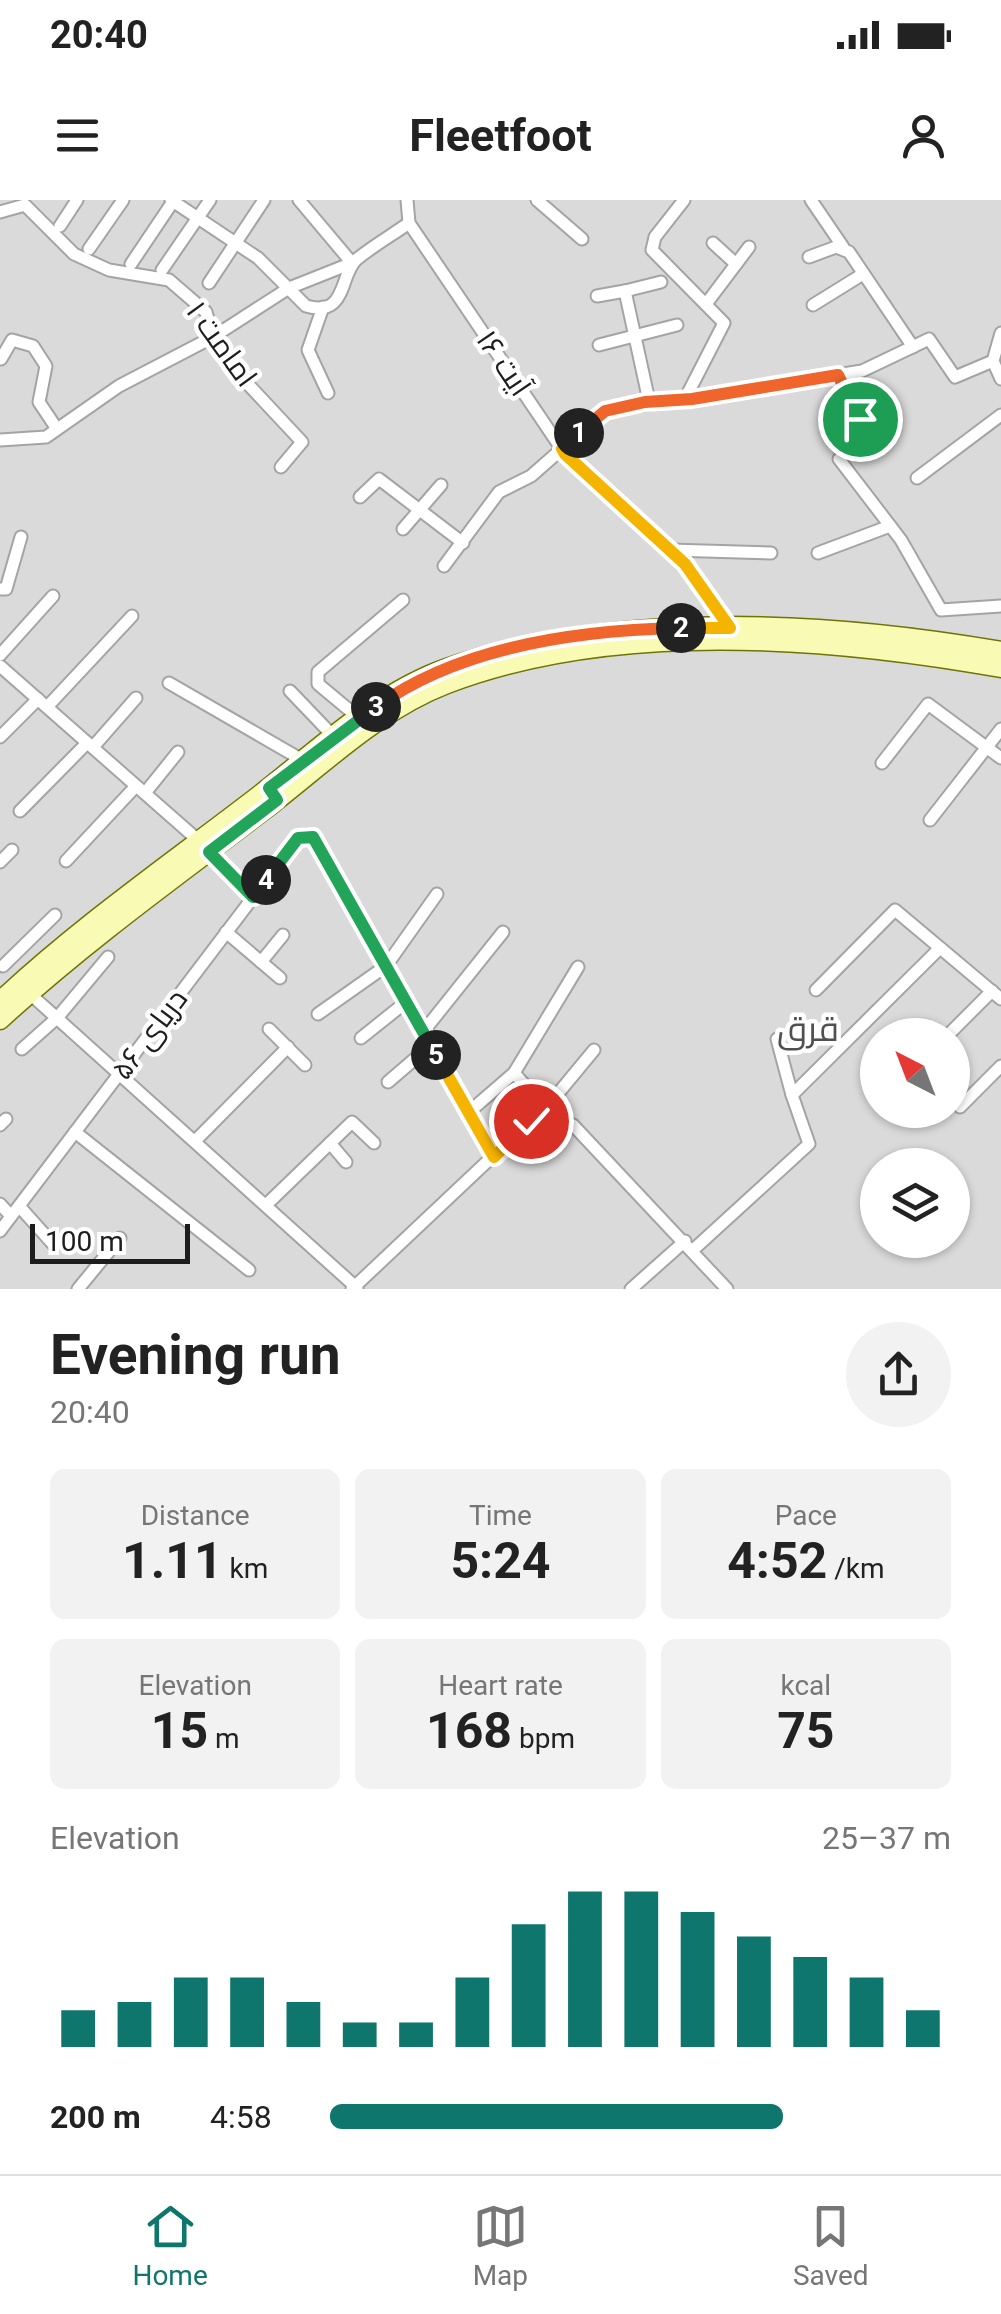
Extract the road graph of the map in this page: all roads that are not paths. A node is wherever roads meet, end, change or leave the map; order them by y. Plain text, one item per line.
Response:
1 (78, 200) edge
2 (123, 200) edge
3 (173, 200) edge
4 (210, 200) edge
5 (264, 200) edge
6 (299, 200) edge
7 (408, 200) edge
8 (537, 200) edge
9 (684, 200) edge
10 (811, 200) edge
11 (0, 212) edge
12 (198, 218) junction
13 (409, 222) junction
14 (60, 226) dead end
15 (582, 239) dead end
16 (236, 243) junction
17 (714, 243) dead end
18 (749, 246) dead end
19 (843, 247) junction
20 (89, 250) dead end
21 (808, 257) dead end
22 (352, 263) junction
23 (130, 264) dead end
24 (736, 264) junction
25 (162, 270) dead end
26 (864, 274) junction
27 (209, 282) dead end
28 (661, 282) dead end
29 (288, 288) junction
30 (625, 291) junction
31 (598, 296) dead end
32 (706, 304) junction
33 (813, 304) dead end
34 (323, 307) junction
35 (677, 325) dead end
36 (1001, 333) edge
37 (634, 335) junction
38 (213, 337) junction
39 (599, 345) dead end
40 (912, 347) junction
41 (0, 360) edge
42 (993, 361) junction
43 (838, 375) junction
44 (1001, 379) edge
45 (328, 393) dead end
46 (685, 400) junction
47 (649, 401) junction
48 (1001, 415) edge
49 (860, 419) dead end
50 (51, 433) junction
51 (0, 440) edge
52 (562, 449) junction
53 (839, 459) dead end
54 (281, 467) dead end
55 (917, 478) dead end
56 (441, 485) dead end
57 (360, 497) dead end
58 (420, 510) junction
59 (890, 526) junction
60 (403, 529) dead end
61 (21, 537) dead end
62 (463, 543) junction
63 (670, 550) junction
64 (771, 552) dead end
65 (818, 553) dead end
66 (444, 566) dead end
67 (0, 589) edge
68 (52, 596) dead end
69 (403, 600) dead end
70 (1001, 606) edge
71 (132, 616) dead end
72 (730, 628) junction
73 (821, 639) junction
74 (1001, 651) edge
75 (0, 654) edge
76 (0, 666) edge
77 (1001, 668) edge
78 (169, 683) dead end
79 (290, 691) dead end
80 (136, 698) dead end
81 (42, 703) junction
82 (360, 719) junction
83 (1001, 729) edge
84 (0, 737) edge
85 (334, 738) junction
86 (90, 745) junction
87 (987, 748) junction
88 (178, 752) dead end
89 (1001, 758) edge
90 (882, 764) dead end
91 (297, 773) junction
92 (140, 790) junction
93 (20, 811) dead end
94 (930, 820) dead end
95 (204, 847) junction
96 (12, 850) dead end
97 (66, 861) dead end
98 (0, 862) edge
99 (437, 894) dead end
100 (253, 897) junction
101 (55, 915) dead end
102 (226, 932) junction
103 (503, 932) dead end
104 (283, 935) dead end
105 (940, 948) junction
106 (108, 957) dead end
107 (261, 962) junction
108 (2, 964) edge
109 (386, 966) junction
110 (578, 967) dead end
111 (280, 978) dead end
112 (25, 988) junction
113 (816, 990) dead end
114 (996, 995) edge
115 (0, 1001) edge
116 (406, 1002) junction
117 (318, 1014) dead end
118 (57, 1018) junction
119 (968, 1018) edge
120 (0, 1020) edge
121 (269, 1029) dead end
122 (423, 1032) junction
123 (361, 1038) dead end
124 (777, 1039) dead end
125 (431, 1046) junction
126 (288, 1047) junction
127 (22, 1049) dead end
128 (594, 1050) dead end
129 (305, 1065) dead end
130 (1001, 1066) edge
131 (514, 1072) junction
132 (119, 1074) junction
133 (388, 1082) dead end
134 (792, 1095) junction
135 (970, 1097) edge
136 (469, 1112) junction
137 (549, 1112) junction
138 (75, 1132) junction
139 (195, 1142) junction
140 (374, 1143) dead end
141 (330, 1144) junction
142 (494, 1157) junction
143 (346, 1162) dead end
144 (0, 1204) edge
145 (266, 1205) junction
146 (15, 1211) junction
147 (0, 1231) edge
148 (120, 1238) dead end
149 (54, 1244) dead end
150 (689, 1245) junction
151 (249, 1270) dead end
152 (355, 1288) edge
153 (78, 1289) edge
154 (631, 1289) edge
155 (727, 1289) edge

1 - 14 street
2 - 20 street
3 - 12 street
3 - 23 street
4 - 12 street
5 - 16 street
6 - 22 street
7 - 13 street
8 - 15 street
9 - 32 street
10 - 19 street
11 - 38 street, امامت ۱
12 - 16 street
12 - 25 street
13 - 22 street
13 - 52 street, آیت ۱۶
16 - 27 street
16 - 29 street
17 - 24 street
18 - 24 street
19 - 21 street
19 - 26 street
22 - 29 street
22 - 34 street
24 - 32 street
26 - 33 street
26 - 40 street
28 - 30 street
29 - 34 street
29 - 38 street
30 - 31 street
30 - 37 street
32 - 46 street
34 - 45 street
35 - 37 street
36 - 42 street
37 - 39 street
37 - 47 street
38 - 50 street
38 - 54 street, امامت ۱
40 - 42 street
40 - 43 street
41 - 50 street
42 - 44 street
43 - 46 street
43 - 49 street
46 - 47 street
47 - 52 street
48 - 55 street
50 - 51 street
52 - 62 street
52 - 63 street, آیت ۱۶
53 - 59 street
56 - 58 street
57 - 58 street
58 - 60 street
58 - 62 street
59 - 65 street
59 - 70 street
61 - 67 street
62 - 66 street
63 - 64 street
63 - 72 street, آیت ۱۶
68 - 75 street
69 - 82 street
71 - 81 street
72 - 73 main road
72 - 82 main road
73 - 74 main road
73 - 77 main road
73 - 91 main road
76 - 81 street
78 - 91 street
79 - 85 street
80 - 86 street
81 - 84 street
81 - 86 street
82 - 85 main road
83 - 87 street
85 - 91 main road
86 - 92 street
86 - 93 street
87 - 89 street
87 - 90 street
87 - 94 street
88 - 92 street
91 - 95 main road
92 - 95 street
92 - 97 street
95 - 100 street
95 - 112 main road
96 - 98 street
99 - 109 street
100 - 102 street, دریای ۵۶
100 - 109 street, دریای ۵۶
101 - 108 street
102 - 107 street
102 - 132 street, دریای ۵۶
103 - 122 street
104 - 107 street
105 - 113 street
105 - 114 street
105 - 134 street
106 - 118 street
107 - 111 street
108 - 112 street
109 - 116 street
109 - 117 street
110 - 131 street
112 - 115 main road
112 - 118 street
112 - 120 main road
114 - 119 street
116 - 122 street
116 - 123 street
118 - 127 street
118 - 132 street
121 - 126 street
122 - 125 street
124 - 134 street
125 - 133 street
125 - 136 street
126 - 129 street
126 - 139 street
128 - 137 street
130 - 135 street
131 - 136 street
131 - 137 street
132 - 138 street, دریای ۵۶
132 - 139 street
134 - 150 street
136 - 142 street
137 - 142 street
137 - 150 street
138 - 146 street, دریای ۵۶
138 - 151 street
139 - 145 street
140 - 141 street
141 - 143 street
141 - 145 street
142 - 152 street
144 - 146 street
145 - 152 street
146 - 147 street, دریای ۵۶
146 - 149 street
148 - 153 street
150 - 154 street
150 - 155 street

